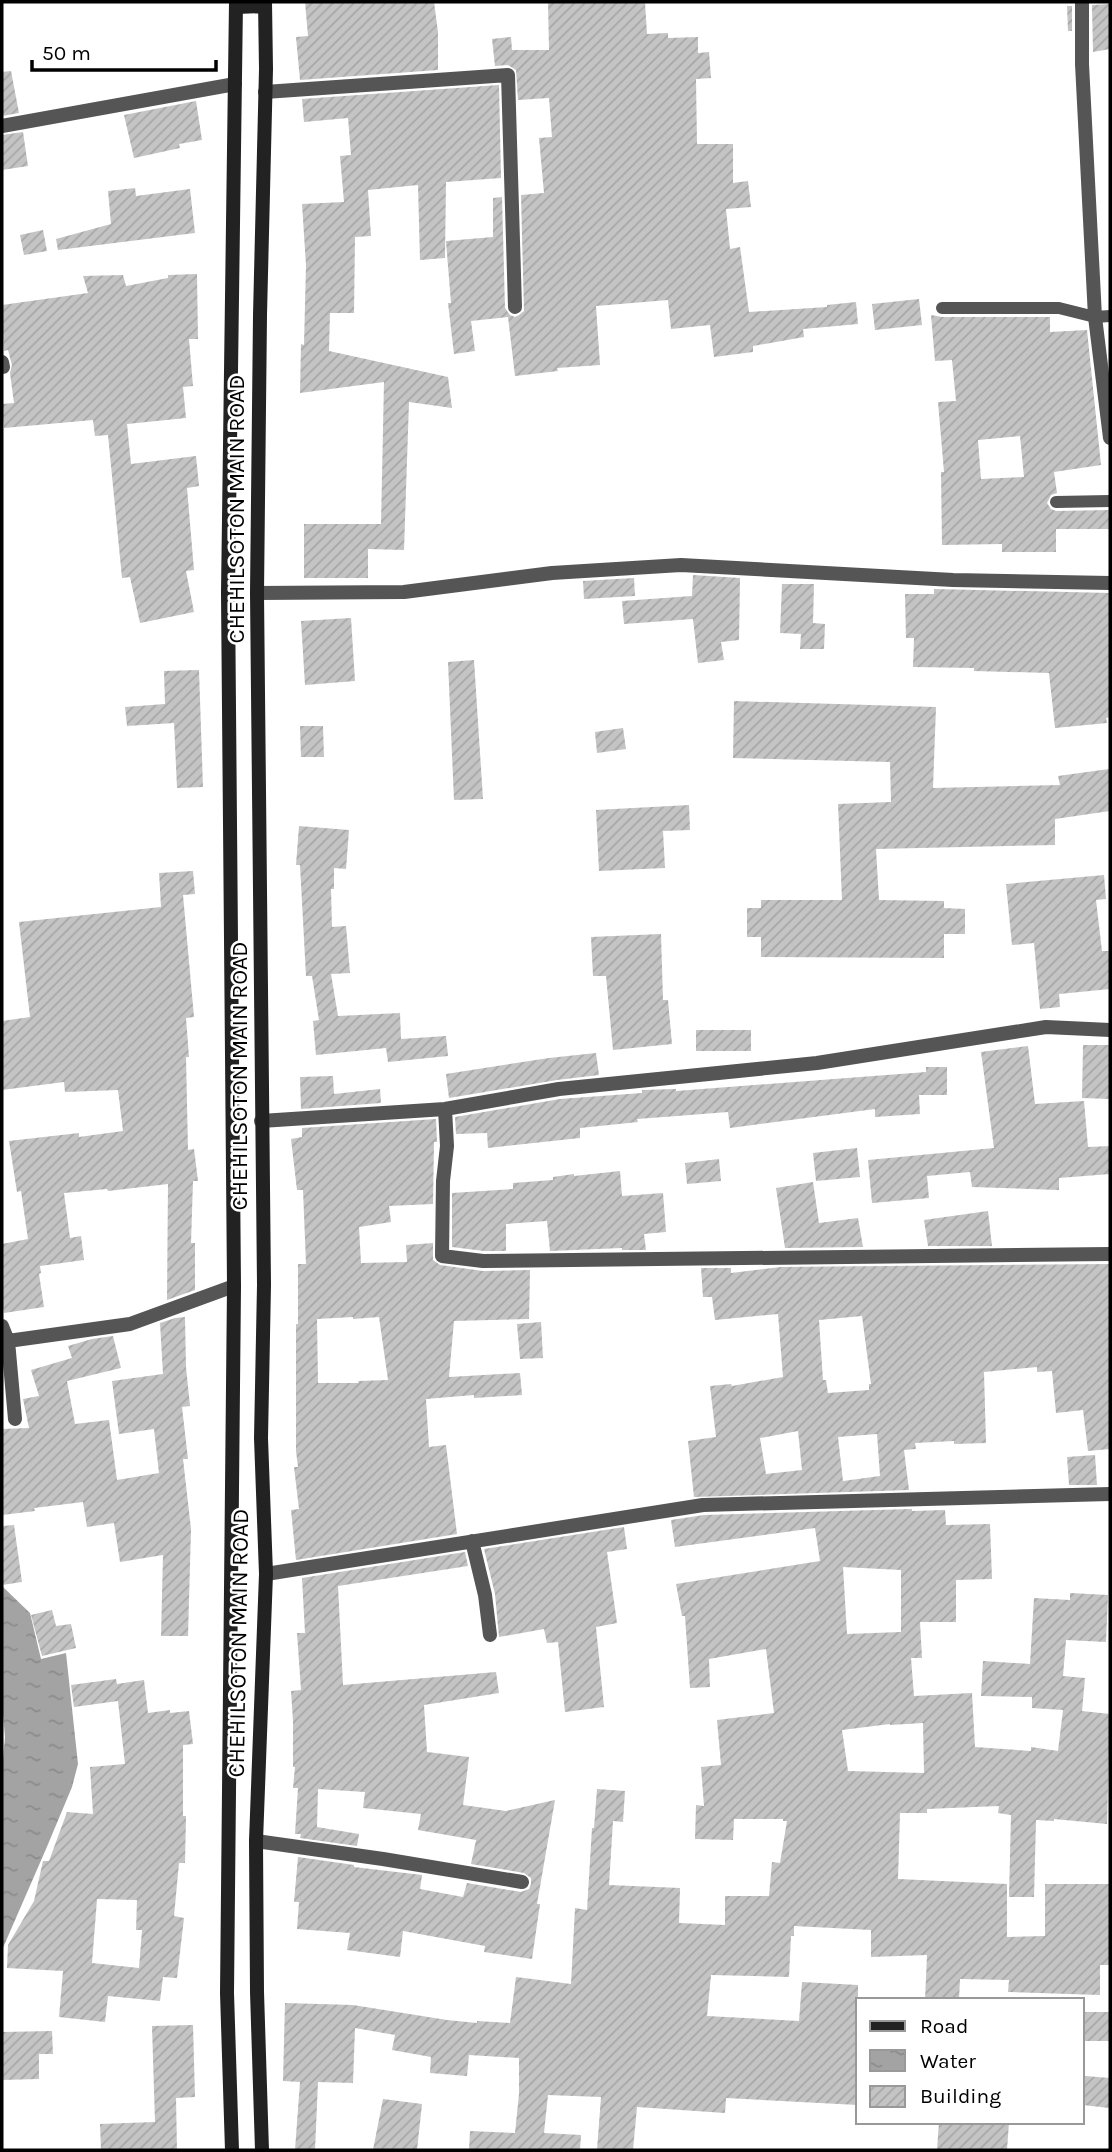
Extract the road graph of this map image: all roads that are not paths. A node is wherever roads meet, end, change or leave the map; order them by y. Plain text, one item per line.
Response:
1 (1082, 2) edge
2 (236, 4) edge
3 (265, 4) edge
4 (235, 84) junction
5 (265, 92) junction
6 (2, 126) edge
7 (515, 307) dead end
8 (942, 308) dead end
9 (1110, 316) edge
10 (1094, 317) junction
11 (1110, 438) edge
12 (1110, 501) edge
13 (1056, 502) dead end
14 (1110, 583) edge
15 (257, 593) junction
16 (1110, 1030) edge
17 (445, 1109) junction
18 (261, 1121) junction
19 (1110, 1254) edge
20 (234, 1286) junction
21 (2, 1326) edge
22 (8, 1341) junction
23 (15, 1419) dead end
24 (1110, 1494) edge
25 (472, 1541) junction
26 (267, 1574) junction
27 (490, 1636) dead end
28 (257, 1841) junction
29 (522, 1882) dead end
30 (232, 2150) edge
31 (262, 2150) edge

1 - 10 street
2 - 3 main road
2 - 4 main road, CHEHILSOTON MAIN ROAD
3 - 5 main road, CHEHILSOTON MAIN ROAD
4 - 6 street
4 - 20 main road, CHEHILSOTON MAIN ROAD
5 - 7 street
5 - 15 main road, CHEHILSOTON MAIN ROAD
8 - 10 lane
9 - 10 lane
10 - 11 street
12 - 13 lane
14 - 15 street
15 - 18 main road, CHEHILSOTON MAIN ROAD
16 - 17 street
17 - 18 street
17 - 19 street
18 - 26 main road, CHEHILSOTON MAIN ROAD
20 - 22 street
20 - 30 main road, CHEHILSOTON MAIN ROAD
21 - 22 street
22 - 23 street
24 - 25 street
25 - 26 street
25 - 27 street
26 - 28 main road, CHEHILSOTON MAIN ROAD
28 - 29 street
28 - 31 main road, CHEHILSOTON MAIN ROAD

